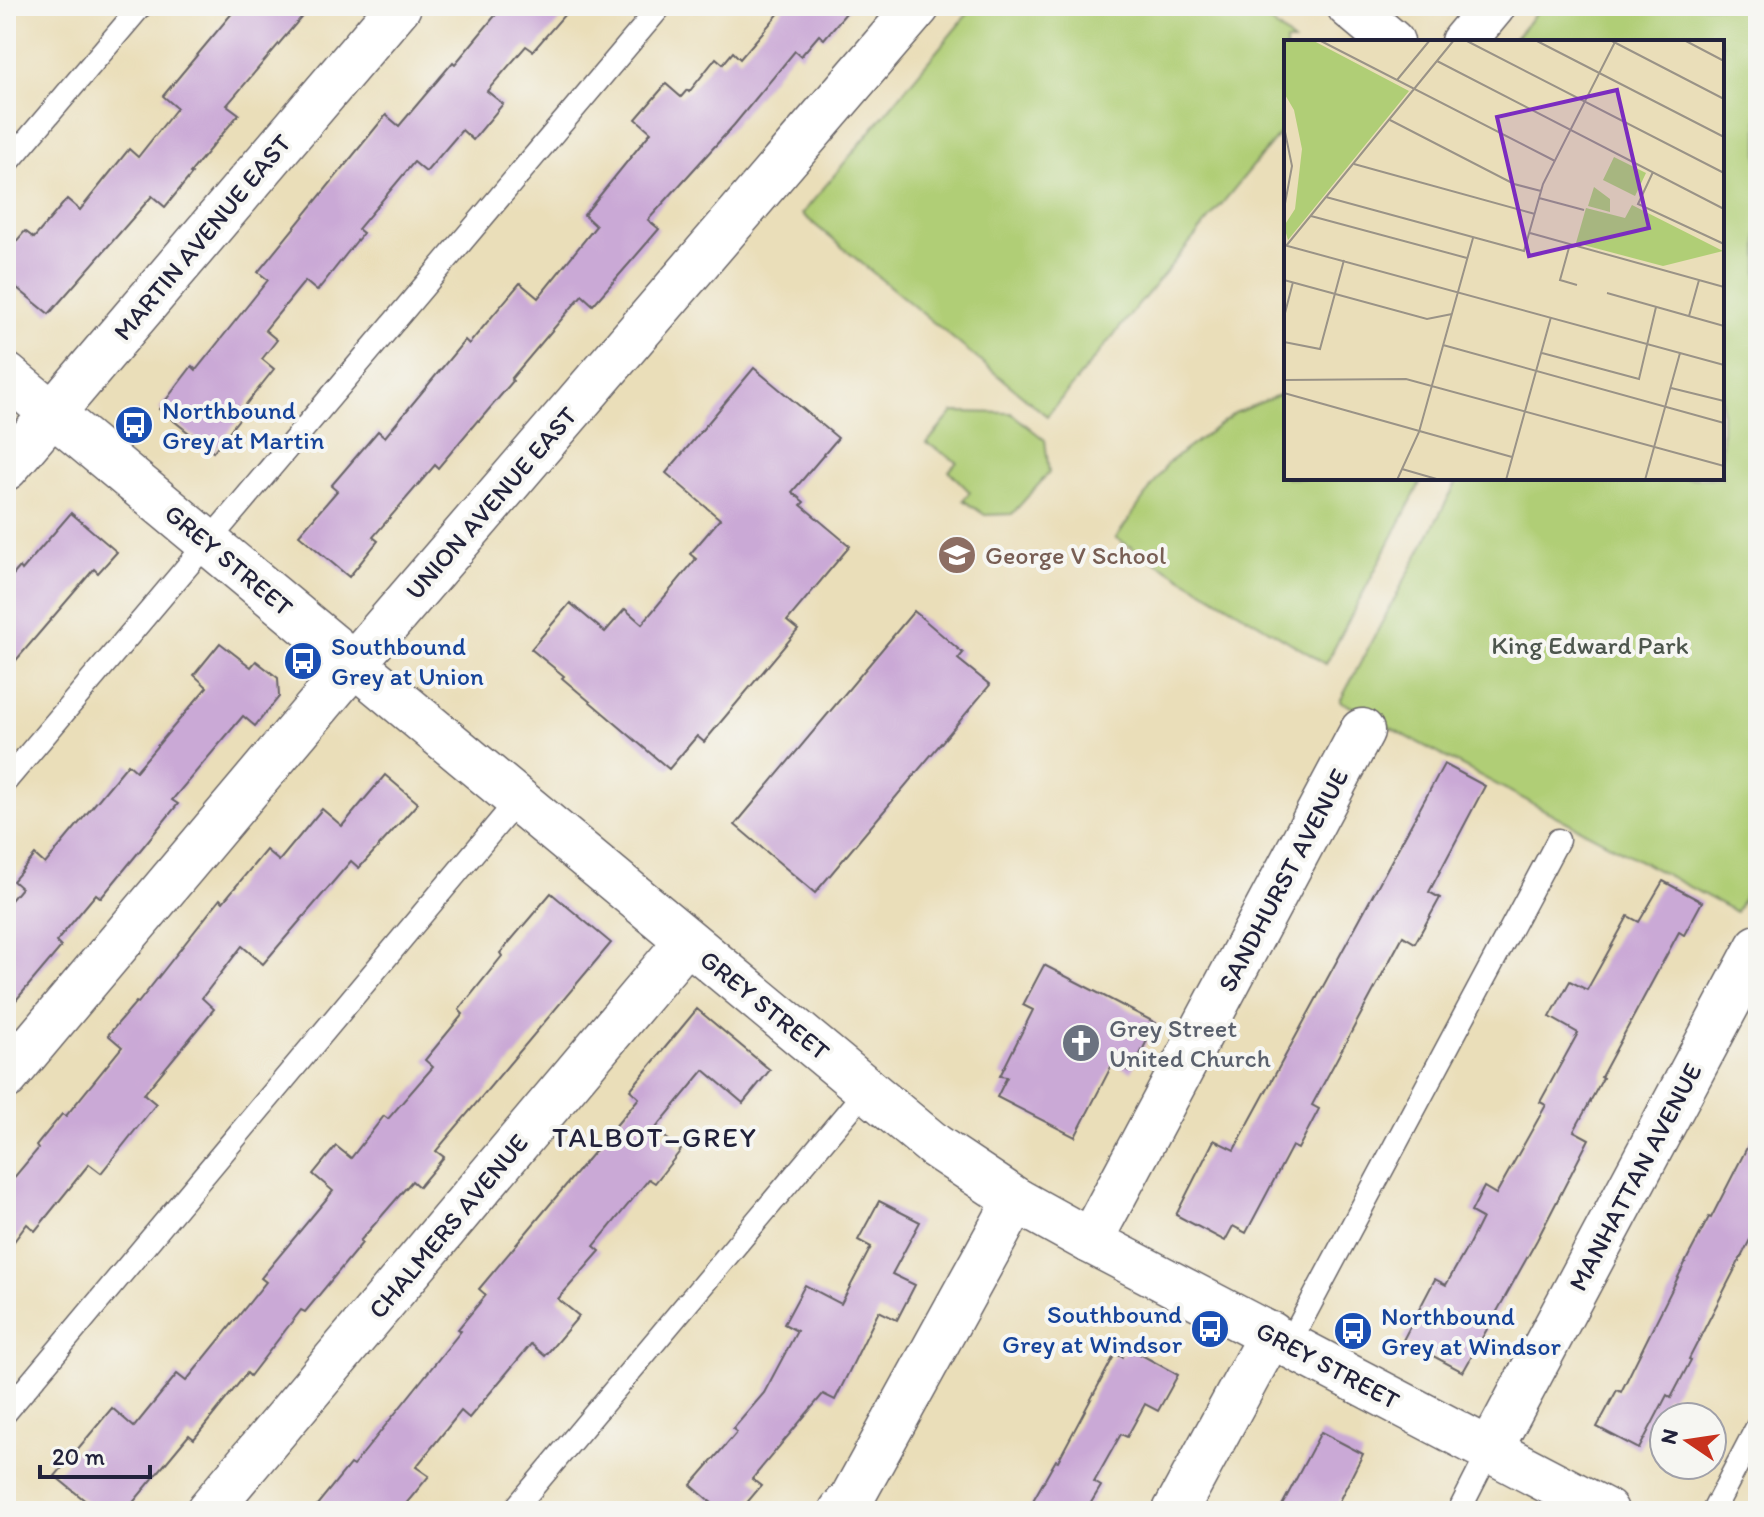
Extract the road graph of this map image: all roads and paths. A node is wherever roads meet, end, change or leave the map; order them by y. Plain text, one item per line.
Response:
1 (141, 6) edge
2 (399, 6) edge
3 (661, 6) edge
4 (918, 6) edge
5 (1349, 6) edge
6 (1493, 6) edge
7 (1390, 40) edge
8 (1465, 40) edge
9 (6, 165) edge
10 (6, 375) edge
11 (51, 413) junction
12 (6, 468) edge
13 (208, 541) junction
14 (353, 664) junction
15 (1362, 731) dead end
16 (6, 781) edge
17 (517, 801) junction
18 (1558, 840) dead end
19 (687, 941) junction
20 (1758, 947) edge
21 (1746, 1000) edge
22 (6, 1077) edge
23 (868, 1088) junction
24 (1016, 1200) junction
25 (1090, 1241) junction
26 (1280, 1339) junction
27 (6, 1412) edge
28 (1758, 1425) edge
29 (1490, 1450) junction
30 (848, 1507) edge
31 (208, 1511) edge
32 (513, 1511) edge
33 (1175, 1511) edge
34 (1459, 1511) edge
35 (1606, 1511) edge
36 (1713, 1511) edge

1 - 9 lane
2 - 11 street, MARTIN AVENUE EAST
3 - 13 lane
4 - 14 street, UNION AVENUE EAST
5 - 7 street
6 - 8 street
10 - 11 street, GREY STREET
11 - 12 street, MARTIN AVENUE EAST
11 - 13 street, GREY STREET
13 - 14 street, GREY STREET
13 - 16 lane
14 - 17 street, GREY STREET
14 - 22 street, UNION AVENUE EAST
15 - 25 street, SANDHURST AVENUE
17 - 19 street, GREY STREET
17 - 27 lane
18 - 26 lane
19 - 23 street, GREY STREET
19 - 31 street, CHALMERS AVENUE
20 - 21 street, MANHATTAN AVENUE
21 - 29 street, MANHATTAN AVENUE
23 - 24 street, GREY STREET
23 - 32 lane
24 - 25 street, GREY STREET
24 - 30 street
25 - 26 street, GREY STREET
26 - 29 street, GREY STREET
26 - 33 street
28 - 36 lane
29 - 34 lane
29 - 35 street, GREY STREET

